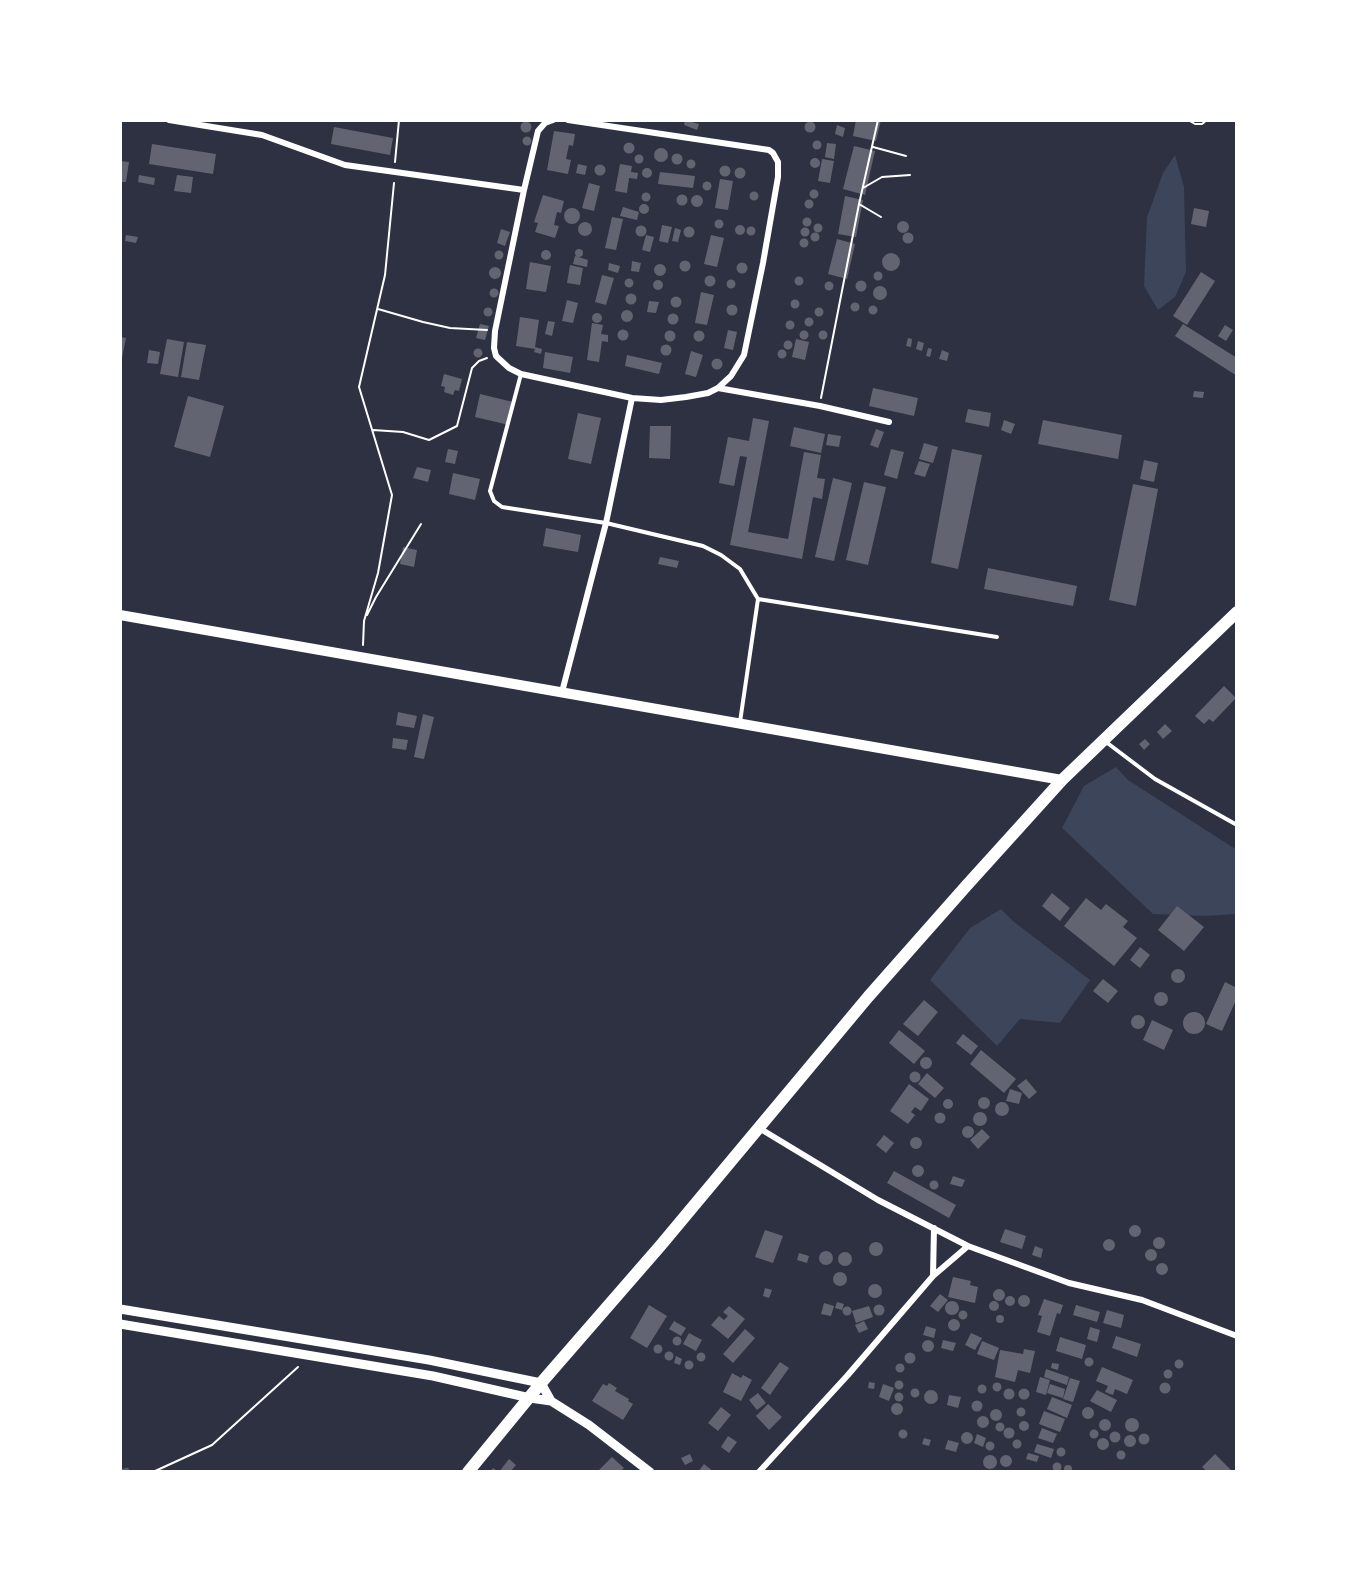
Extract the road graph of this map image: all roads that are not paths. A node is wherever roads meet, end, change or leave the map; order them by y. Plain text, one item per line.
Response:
1 (169, 120) edge
2 (553, 120) edge
3 (568, 120) edge
4 (524, 190) junction
5 (521, 374) junction
6 (717, 388) junction
7 (632, 398) junction
8 (889, 422) dead end
9 (606, 523) junction
10 (758, 599) junction
11 (1237, 612) edge
12 (120, 615) edge
13 (997, 637) dead end
14 (562, 692) junction
15 (740, 723) junction
16 (1103, 740) junction
17 (1062, 780) junction
18 (1237, 825) edge
19 (758, 1128) junction
20 (934, 1228) junction
21 (968, 1246) junction
22 (933, 1275) junction
23 (120, 1309) edge
24 (120, 1324) edge
25 (1237, 1336) edge
26 (541, 1383) junction
27 (530, 1398) junction
28 (551, 1401) junction
29 (468, 1472) edge
30 (650, 1472) edge
31 (759, 1472) edge

1 - 4 street
2 - 4 street
3 - 6 street
4 - 5 street
5 - 7 street
5 - 9 lane
6 - 7 street
6 - 8 street
7 - 9 street
9 - 10 lane
9 - 14 street
10 - 13 lane
10 - 15 lane
11 - 16 main road
12 - 14 main road
14 - 15 main road
15 - 17 main road
16 - 17 main road
16 - 18 lane
17 - 19 main road
19 - 20 street
19 - 26 main road
20 - 21 street
20 - 22 street
21 - 22 street
21 - 25 street
22 - 31 street
23 - 26 street
24 - 27 street
26 - 27 main road
26 - 28 street
27 - 28 street
27 - 29 main road
28 - 30 street

